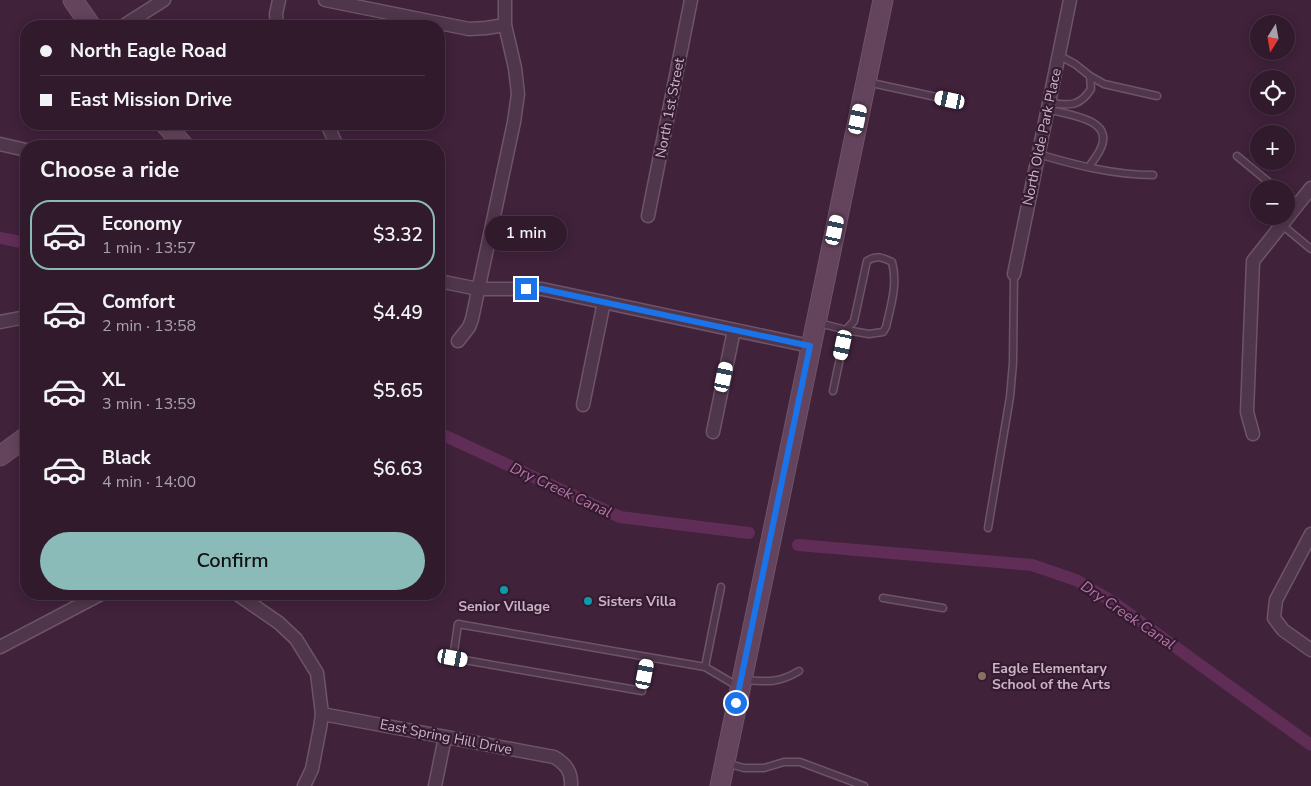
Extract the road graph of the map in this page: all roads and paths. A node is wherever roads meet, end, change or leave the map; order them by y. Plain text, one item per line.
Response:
1 (73, 0) edge
2 (164, 0) edge
3 (279, 0) edge
4 (325, 0) edge
5 (505, 0) edge
6 (691, 0) edge
7 (883, 0) edge
8 (1070, 0) edge
9 (87, 20) edge
10 (132, 20) edge
11 (276, 20) edge
12 (425, 20) edge
13 (445, 24) edge
14 (505, 25) junction
15 (1058, 55) junction
16 (1090, 76) junction
17 (866, 82) junction
18 (1157, 96) dead end
19 (950, 100) dead end
20 (1048, 106) junction
21 (0, 144) edge
22 (20, 149) edge
23 (1038, 154) junction
24 (1237, 156) dead end
25 (1089, 167) junction
26 (1152, 175) dead end
27 (1266, 180) edge
28 (1311, 188) edge
29 (1297, 205) joint
30 (1295, 208) edge
31 (648, 216) dead end
32 (1282, 225) joint
33 (1311, 249) edge
34 (1014, 274) joint
35 (445, 282) edge
36 (478, 289) junction
37 (604, 302) junction
38 (20, 318) edge
39 (0, 322) edge
40 (815, 323) junction
41 (734, 330) junction
42 (846, 330) junction
43 (458, 341) dead end
44 (810, 346) junction
45 (833, 391) dead end
46 (583, 405) dead end
47 (713, 432) dead end
48 (1253, 434) dead end
49 (20, 441) edge
50 (0, 456) edge
51 (988, 528) dead end
52 (1311, 534) edge
53 (722, 587) dead end
54 (883, 598) dead end
55 (90, 600) edge
56 (246, 600) edge
57 (943, 608) dead end
58 (0, 648) edge
59 (1311, 650) edge
60 (648, 657) junction
61 (704, 667) junction
62 (798, 671) dead end
63 (741, 684) junction
64 (322, 714) junction
65 (445, 737) junction
66 (724, 763) junction
67 (304, 786) edge
68 (435, 786) edge
69 (571, 786) edge
70 (720, 786) edge
71 (864, 786) edge

1 - 9 main road
2 - 10 street
3 - 11 street
4 - 12 street
5 - 14 street
6 - 31 street, North 1st Street
7 - 17 main road
8 - 15 street, North Olde Park Place
13 - 14 street
14 - 36 street
15 - 16 lane
15 - 20 street, North Olde Park Place
16 - 18 lane
16 - 20 lane
17 - 19 lane
17 - 40 main road
20 - 23 street, North Olde Park Place
20 - 25 lane
21 - 22 street
23 - 25 lane
23 - 34 street, North Olde Park Place
24 - 27 lane
25 - 26 lane
28 - 29 street
29 - 30 street
32 - 33 lane
32 - 48 street
34 - 51 lane
35 - 36 street
36 - 37 street
36 - 43 street
37 - 41 street
37 - 46 street
38 - 39 street
40 - 42 lane
40 - 44 main road
41 - 44 street
41 - 47 street
42 - 42 lane
42 - 45 lane
44 - 63 main road
49 - 50 main road
52 - 59 street
53 - 61 lane
54 - 57 lane
55 - 58 street
56 - 64 street
60 - 60 lane
60 - 61 lane
61 - 63 lane
62 - 63 lane
63 - 66 main road
64 - 65 street, East Spring Hill Drive
64 - 67 street
65 - 68 street
65 - 69 street, East Spring Hill Drive
66 - 70 main road
66 - 71 lane

